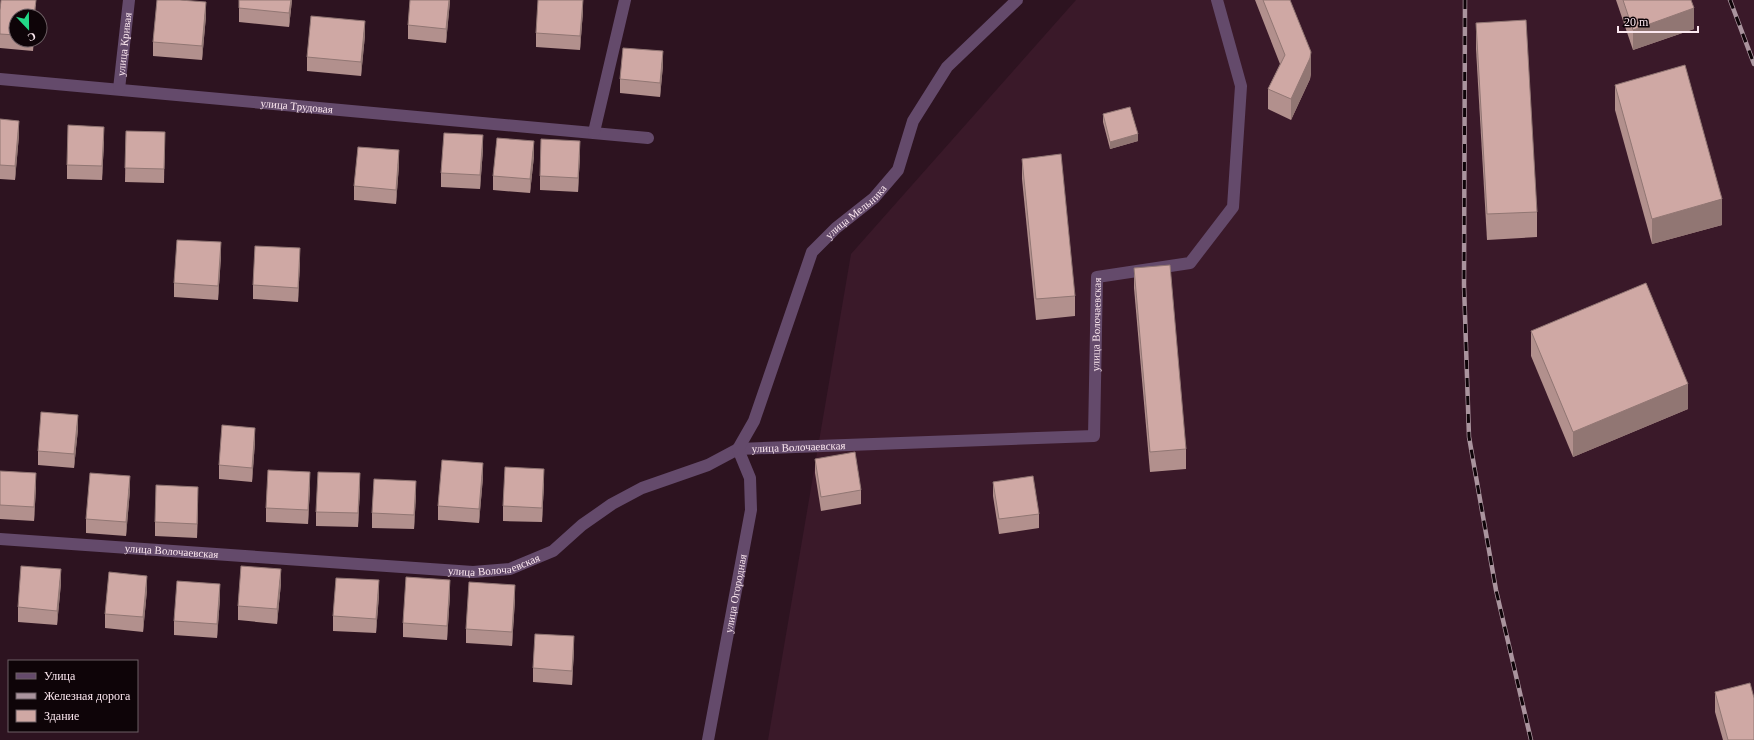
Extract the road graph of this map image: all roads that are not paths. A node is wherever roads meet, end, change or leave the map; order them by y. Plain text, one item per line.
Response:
1 (128, 0) edge
2 (625, 0) edge
3 (1017, 0) edge
4 (1217, 0) edge
5 (0, 80) edge
6 (119, 89) junction
7 (594, 132) junction
8 (648, 138) dead end
9 (738, 449) junction
10 (0, 539) edge
11 (708, 740) edge

1 - 6 street, улица Кривая
2 - 7 street
3 - 9 street, улица Мельника
4 - 9 street, улица Волочаевская
5 - 6 street, улица Трудовая
6 - 7 street, улица Трудовая
7 - 8 street, улица Трудовая
9 - 10 street, улица Волочаевская
9 - 11 street, улица Огородная

